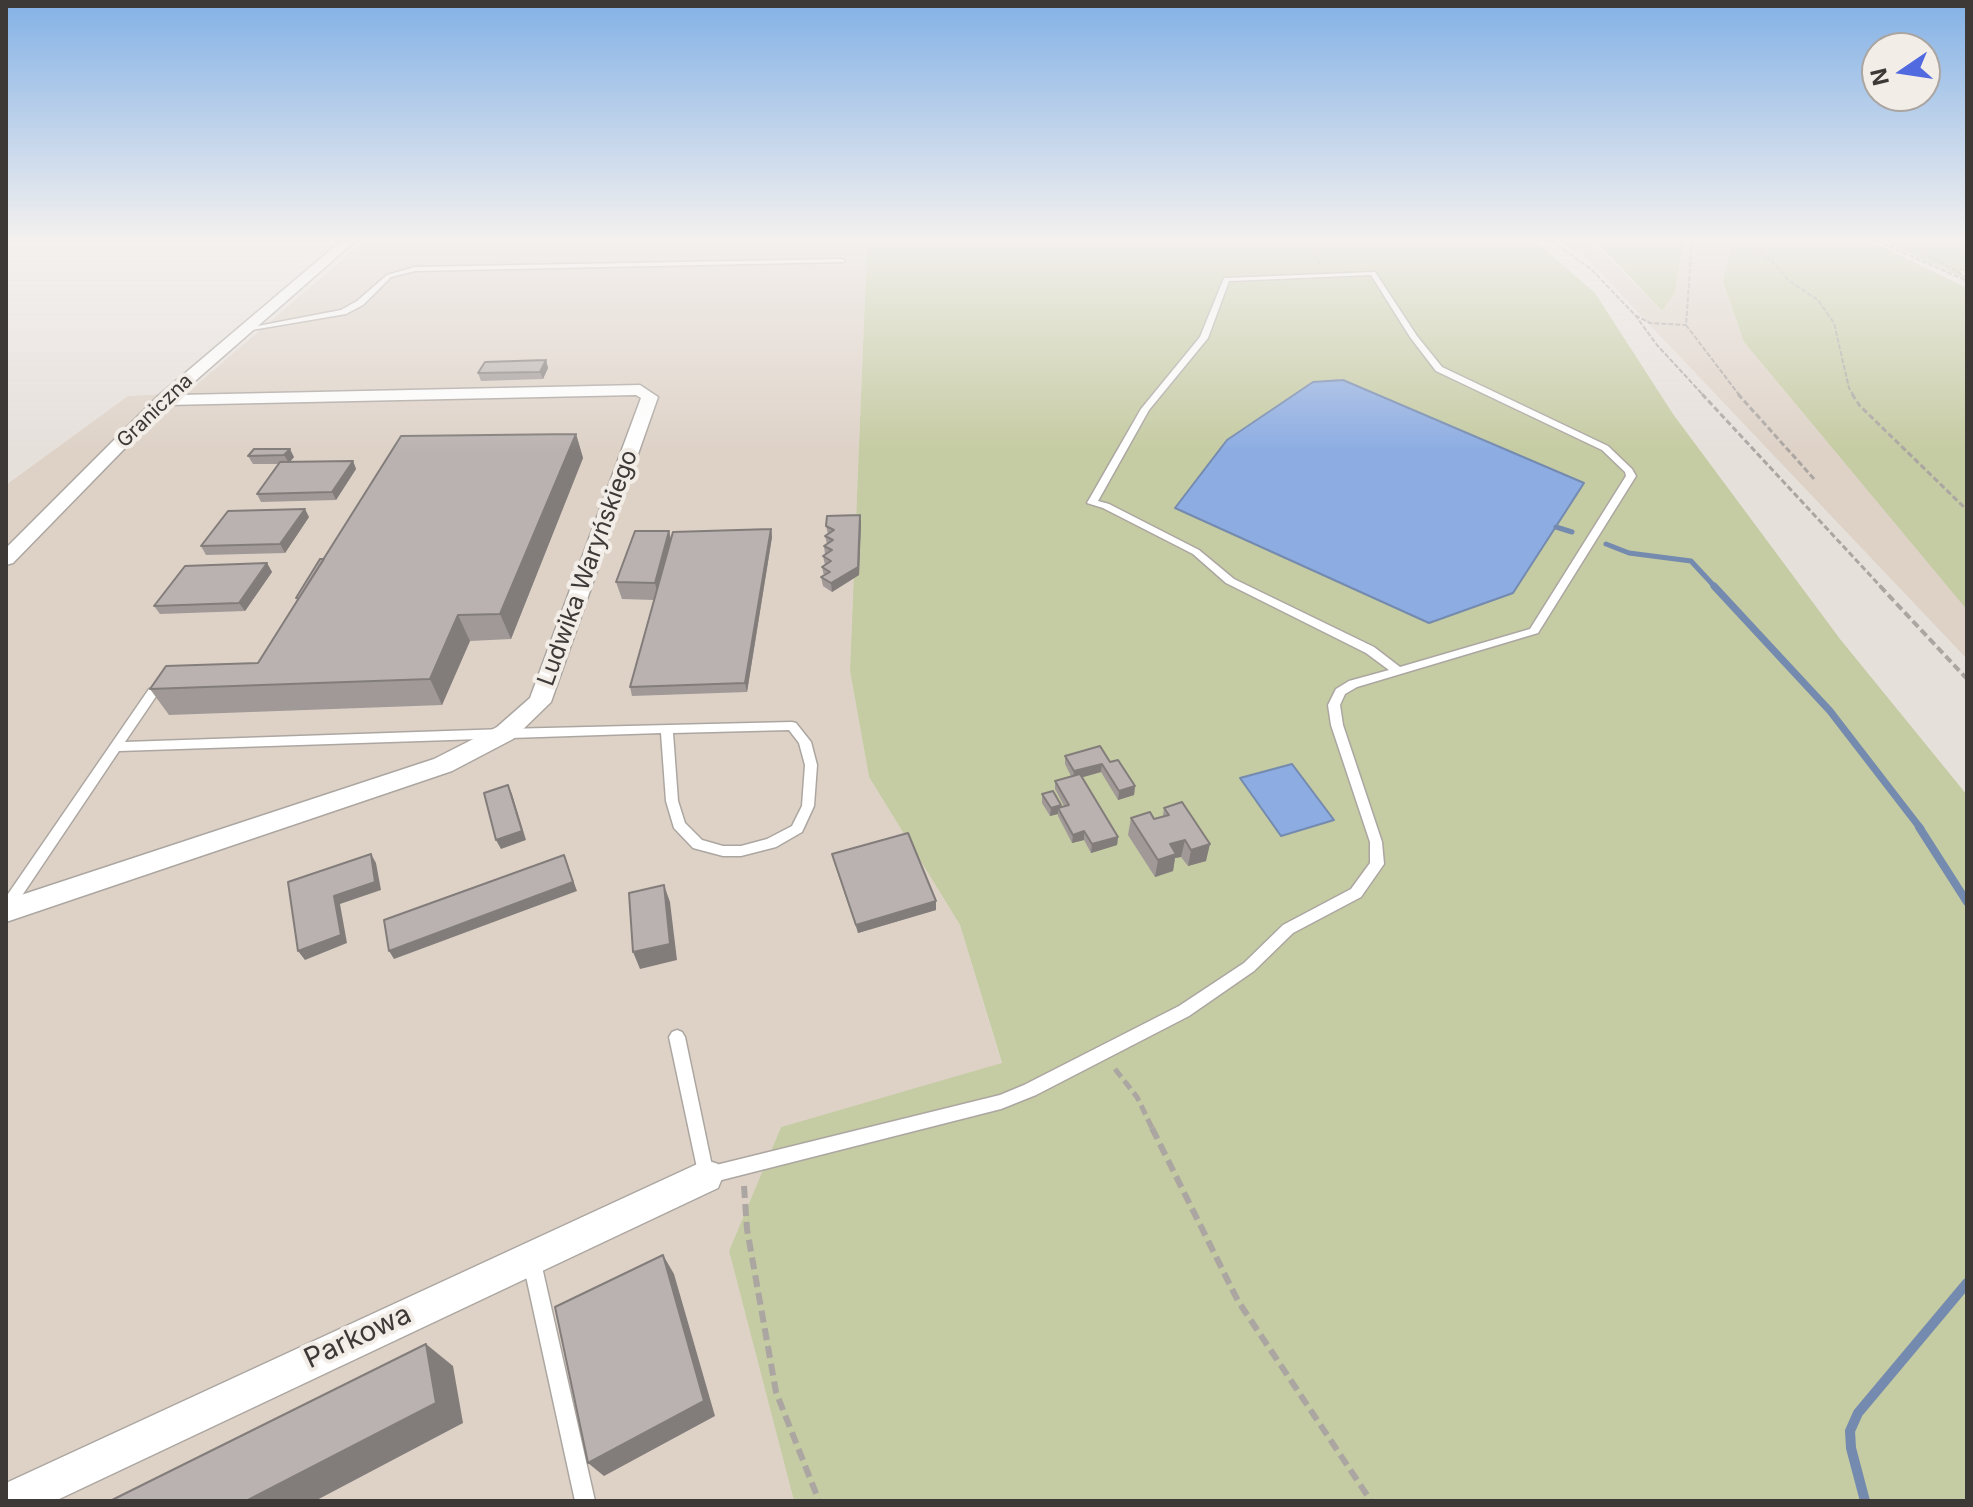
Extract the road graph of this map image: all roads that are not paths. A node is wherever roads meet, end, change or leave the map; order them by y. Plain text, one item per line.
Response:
1 (267, 311) edge
2 (344, 311) edge
3 (1215, 311) edge
4 (1398, 311) edge
5 (246, 329) junction
6 (163, 400) junction
7 (6, 559) edge
8 (1398, 671) junction
9 (153, 692) edge
10 (667, 729) junction
11 (505, 733) junction
12 (115, 747) junction
13 (6, 909) edge
14 (677, 1037) dead end
15 (706, 1176) junction
16 (531, 1258) junction
17 (11, 1501) edge
18 (585, 1501) edge

1 - 5 street, Graniczna
2 - 5 lane
3 - 8 lane
4 - 8 lane
5 - 6 street, Graniczna
6 - 7 street, Graniczna
6 - 11 street, Ludwika Waryńskiego
8 - 15 lane
9 - 12 lane
10 - 10 lane
10 - 11 lane
11 - 12 lane
11 - 13 street, Ludwika Waryńskiego
12 - 13 lane
14 - 15 lane
15 - 16 street, Parkowa
16 - 17 street, Parkowa
16 - 18 lane

